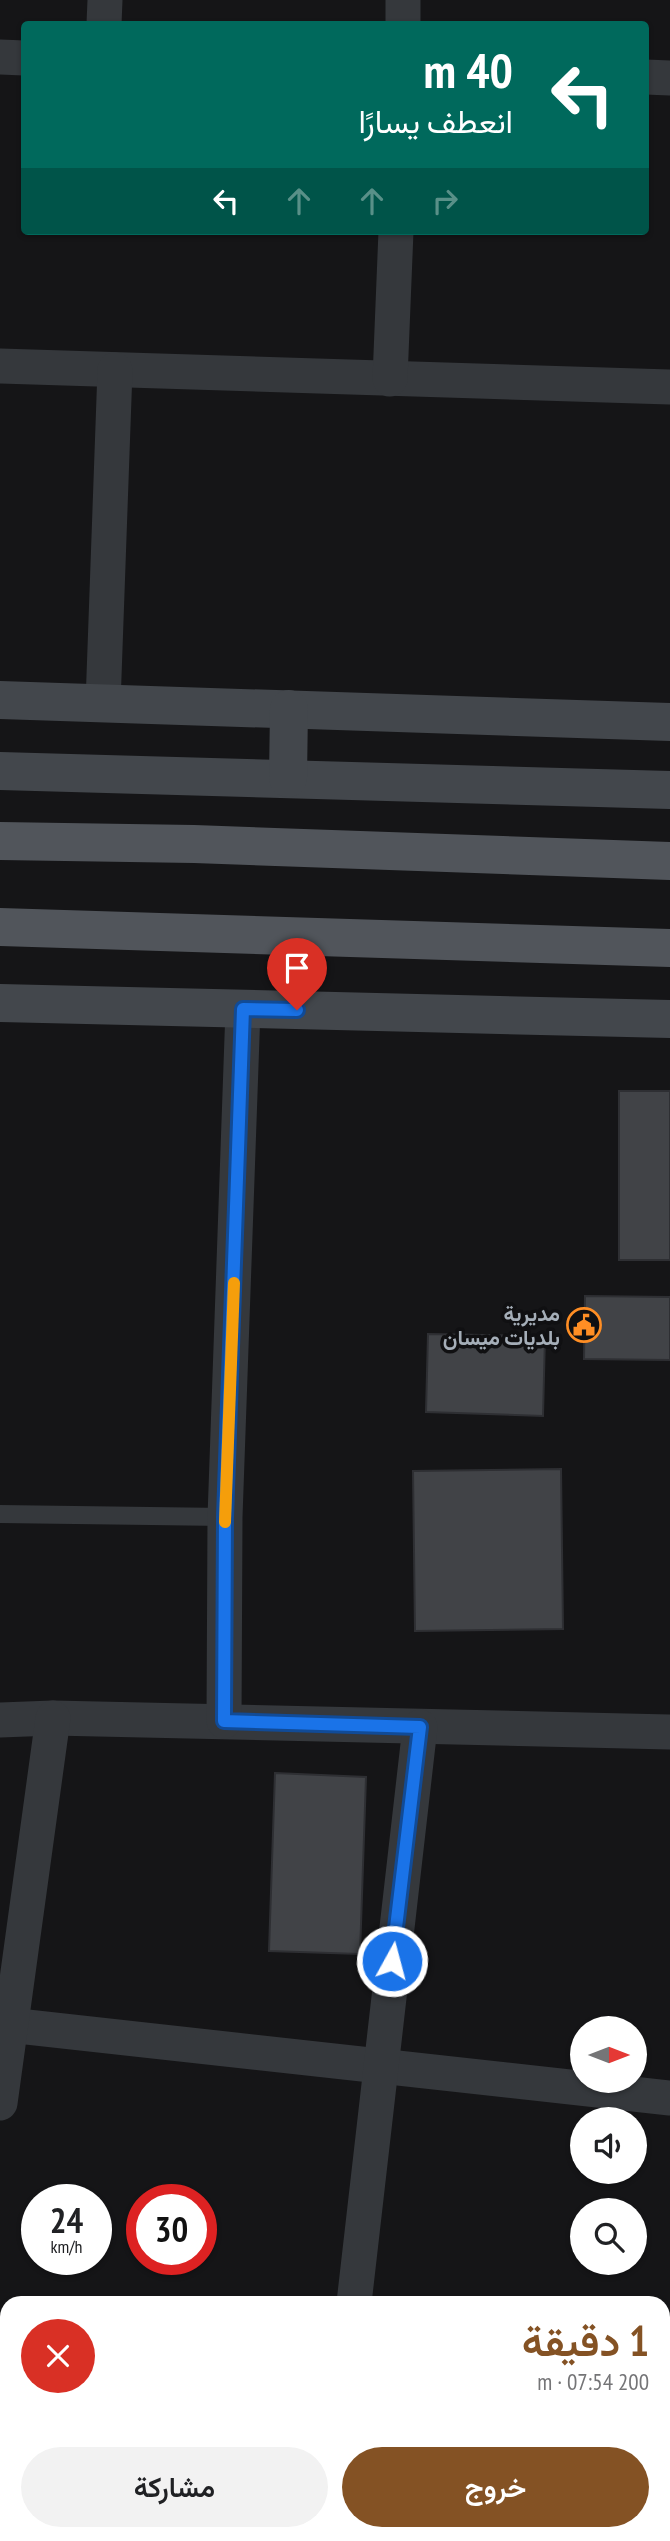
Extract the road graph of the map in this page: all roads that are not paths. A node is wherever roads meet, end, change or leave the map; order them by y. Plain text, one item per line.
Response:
1 (105, 0) edge
2 (403, 0) edge
3 (104, 21) edge
4 (403, 21) edge
5 (0, 57) edge
6 (21, 58) edge
7 (649, 77) edge
8 (670, 78) edge
9 (396, 235) edge
10 (0, 366) edge
11 (115, 370) junction
12 (390, 379) junction
13 (670, 387) edge
14 (0, 700) edge
15 (103, 704) junction
16 (289, 709) junction
17 (670, 722) edge
18 (0, 771) edge
19 (288, 778) junction
20 (670, 790) edge
21 (0, 841) edge
22 (670, 861) edge
23 (0, 927) edge
24 (670, 947) edge
25 (0, 1003) edge
26 (243, 1009) junction
27 (670, 1019) edge
28 (0, 1514) edge
29 (225, 1517) junction
30 (53, 1718) junction
31 (0, 1720) edge
32 (224, 1721) junction
33 (420, 1727) junction
34 (670, 1732) edge
35 (9, 2025) junction
36 (380, 2066) junction
37 (670, 2098) edge
38 (0, 2103) edge
39 (355, 2296) edge

1 - 3 street
2 - 4 street
5 - 6 street
7 - 8 street
9 - 12 street
10 - 11 street
11 - 12 street
11 - 15 street
12 - 13 street
14 - 15 street
15 - 16 street
16 - 17 street
16 - 19 street
18 - 19 street
19 - 20 street
21 - 22 main road
23 - 24 main road
25 - 26 street
26 - 27 street
26 - 29 street
28 - 29 lane
29 - 32 street
30 - 31 street
30 - 32 street
30 - 35 street
32 - 33 street
33 - 34 street
33 - 36 street
35 - 36 street
35 - 38 street
36 - 37 street
36 - 39 street

